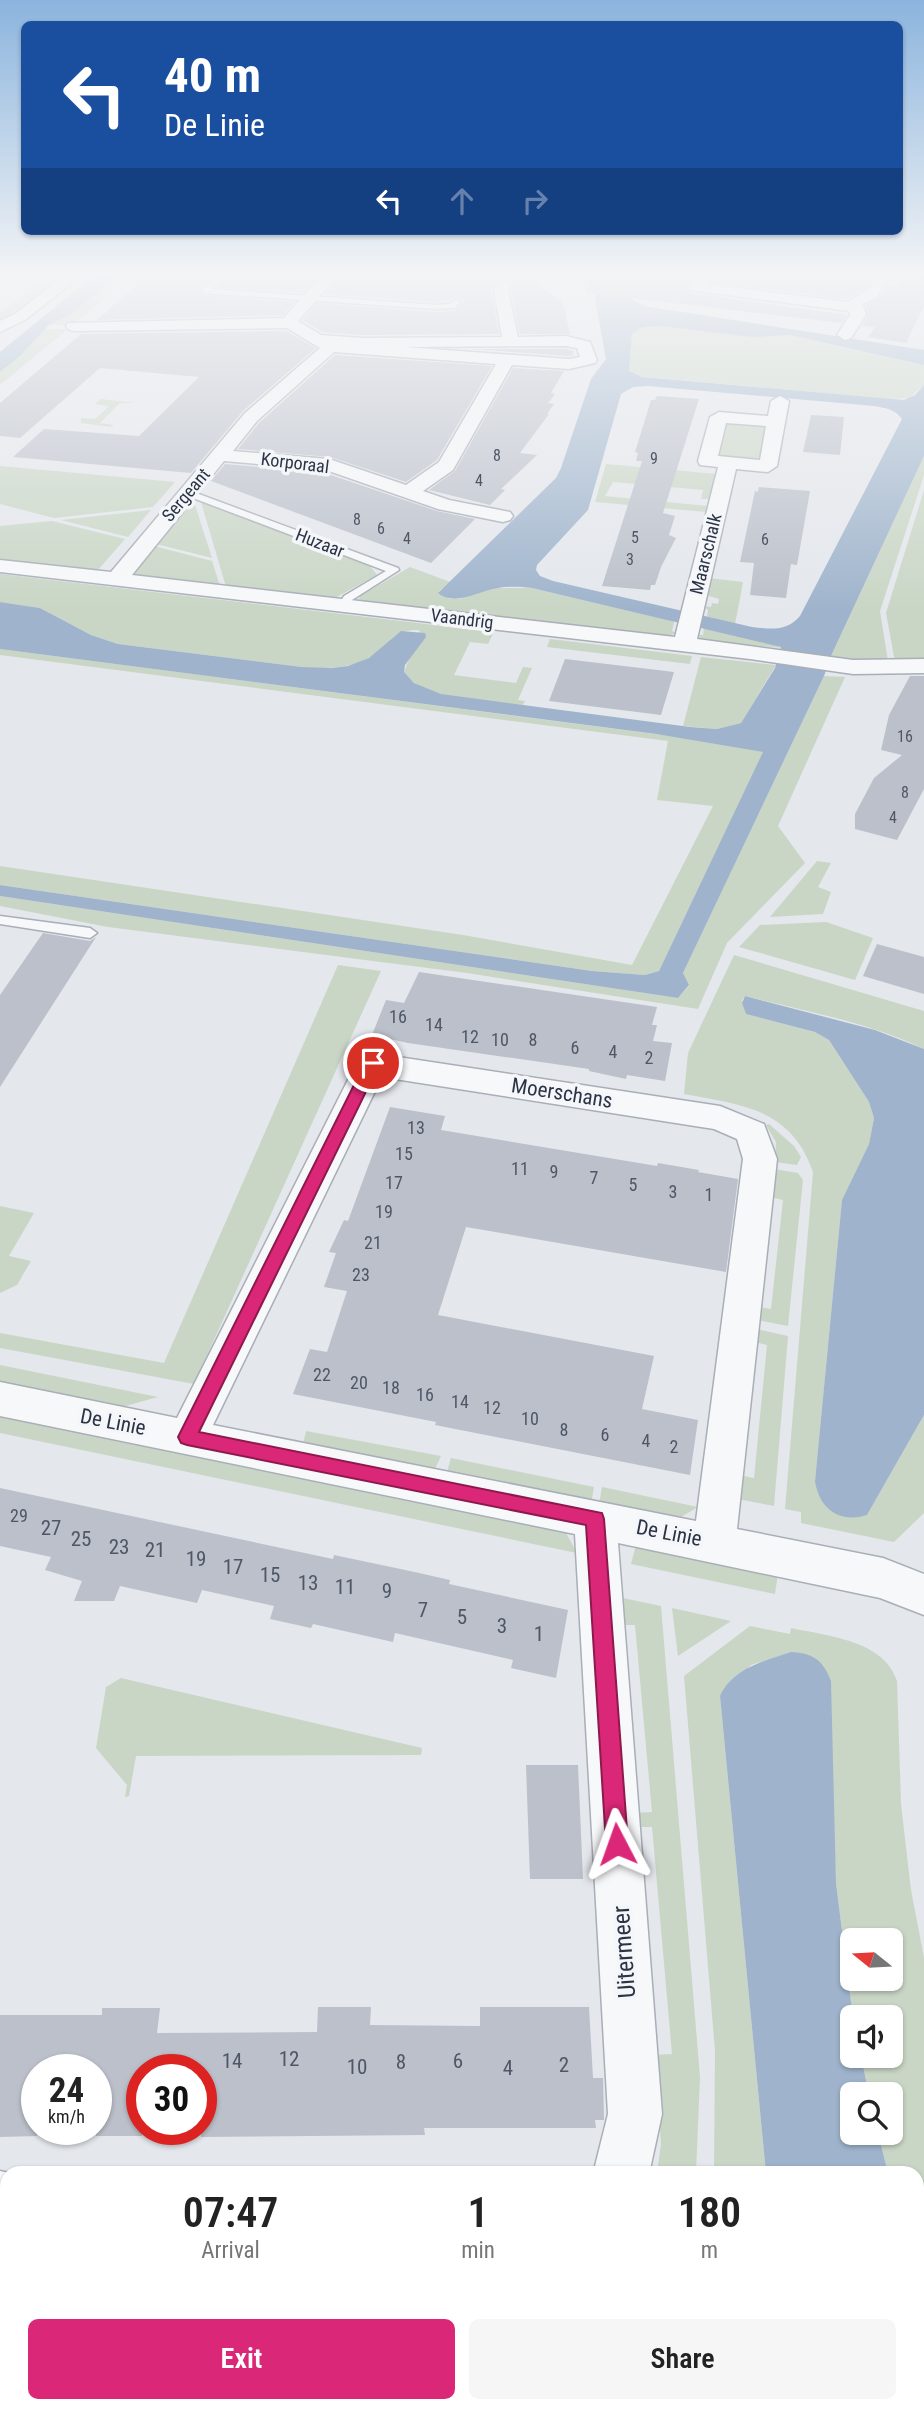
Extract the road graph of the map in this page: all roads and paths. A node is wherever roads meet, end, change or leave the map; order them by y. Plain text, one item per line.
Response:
1 (288, 386) edge
2 (490, 386) edge
3 (780, 401) dead end
4 (776, 422) junction
5 (220, 455) junction
6 (728, 463) junction
7 (408, 492) junction
8 (188, 493) junction
9 (503, 516) dead end
10 (0, 566) edge
11 (117, 579) junction
12 (343, 606) junction
13 (685, 640) junction
14 (924, 666) edge
15 (0, 920) edge
16 (90, 933) dead end
17 (0, 1399) edge
18 (187, 1437) junction
19 (595, 1519) junction
20 (714, 1542) junction
21 (924, 1595) edge
22 (623, 2166) edge

1 - 5 street, Sergeant
2 - 7 street
3 - 4 street
4 - 6 street
4 - 6 street
5 - 7 street, Korporaal
5 - 8 street, Sergeant
6 - 13 street, Maarschalk
7 - 9 street, Korporaal
8 - 11 street, Sergeant
8 - 12 lane, Huzaar
10 - 11 street, Vaandrig
11 - 12 street, Vaandrig
12 - 13 street, Vaandrig
13 - 14 street, Vaandrig
15 - 16 lane
17 - 18 street, De Linie
18 - 19 street, De Linie
18 - 20 street, Moerschans
19 - 20 street, De Linie
19 - 22 street, Uitermeer
20 - 21 street, De Linie

